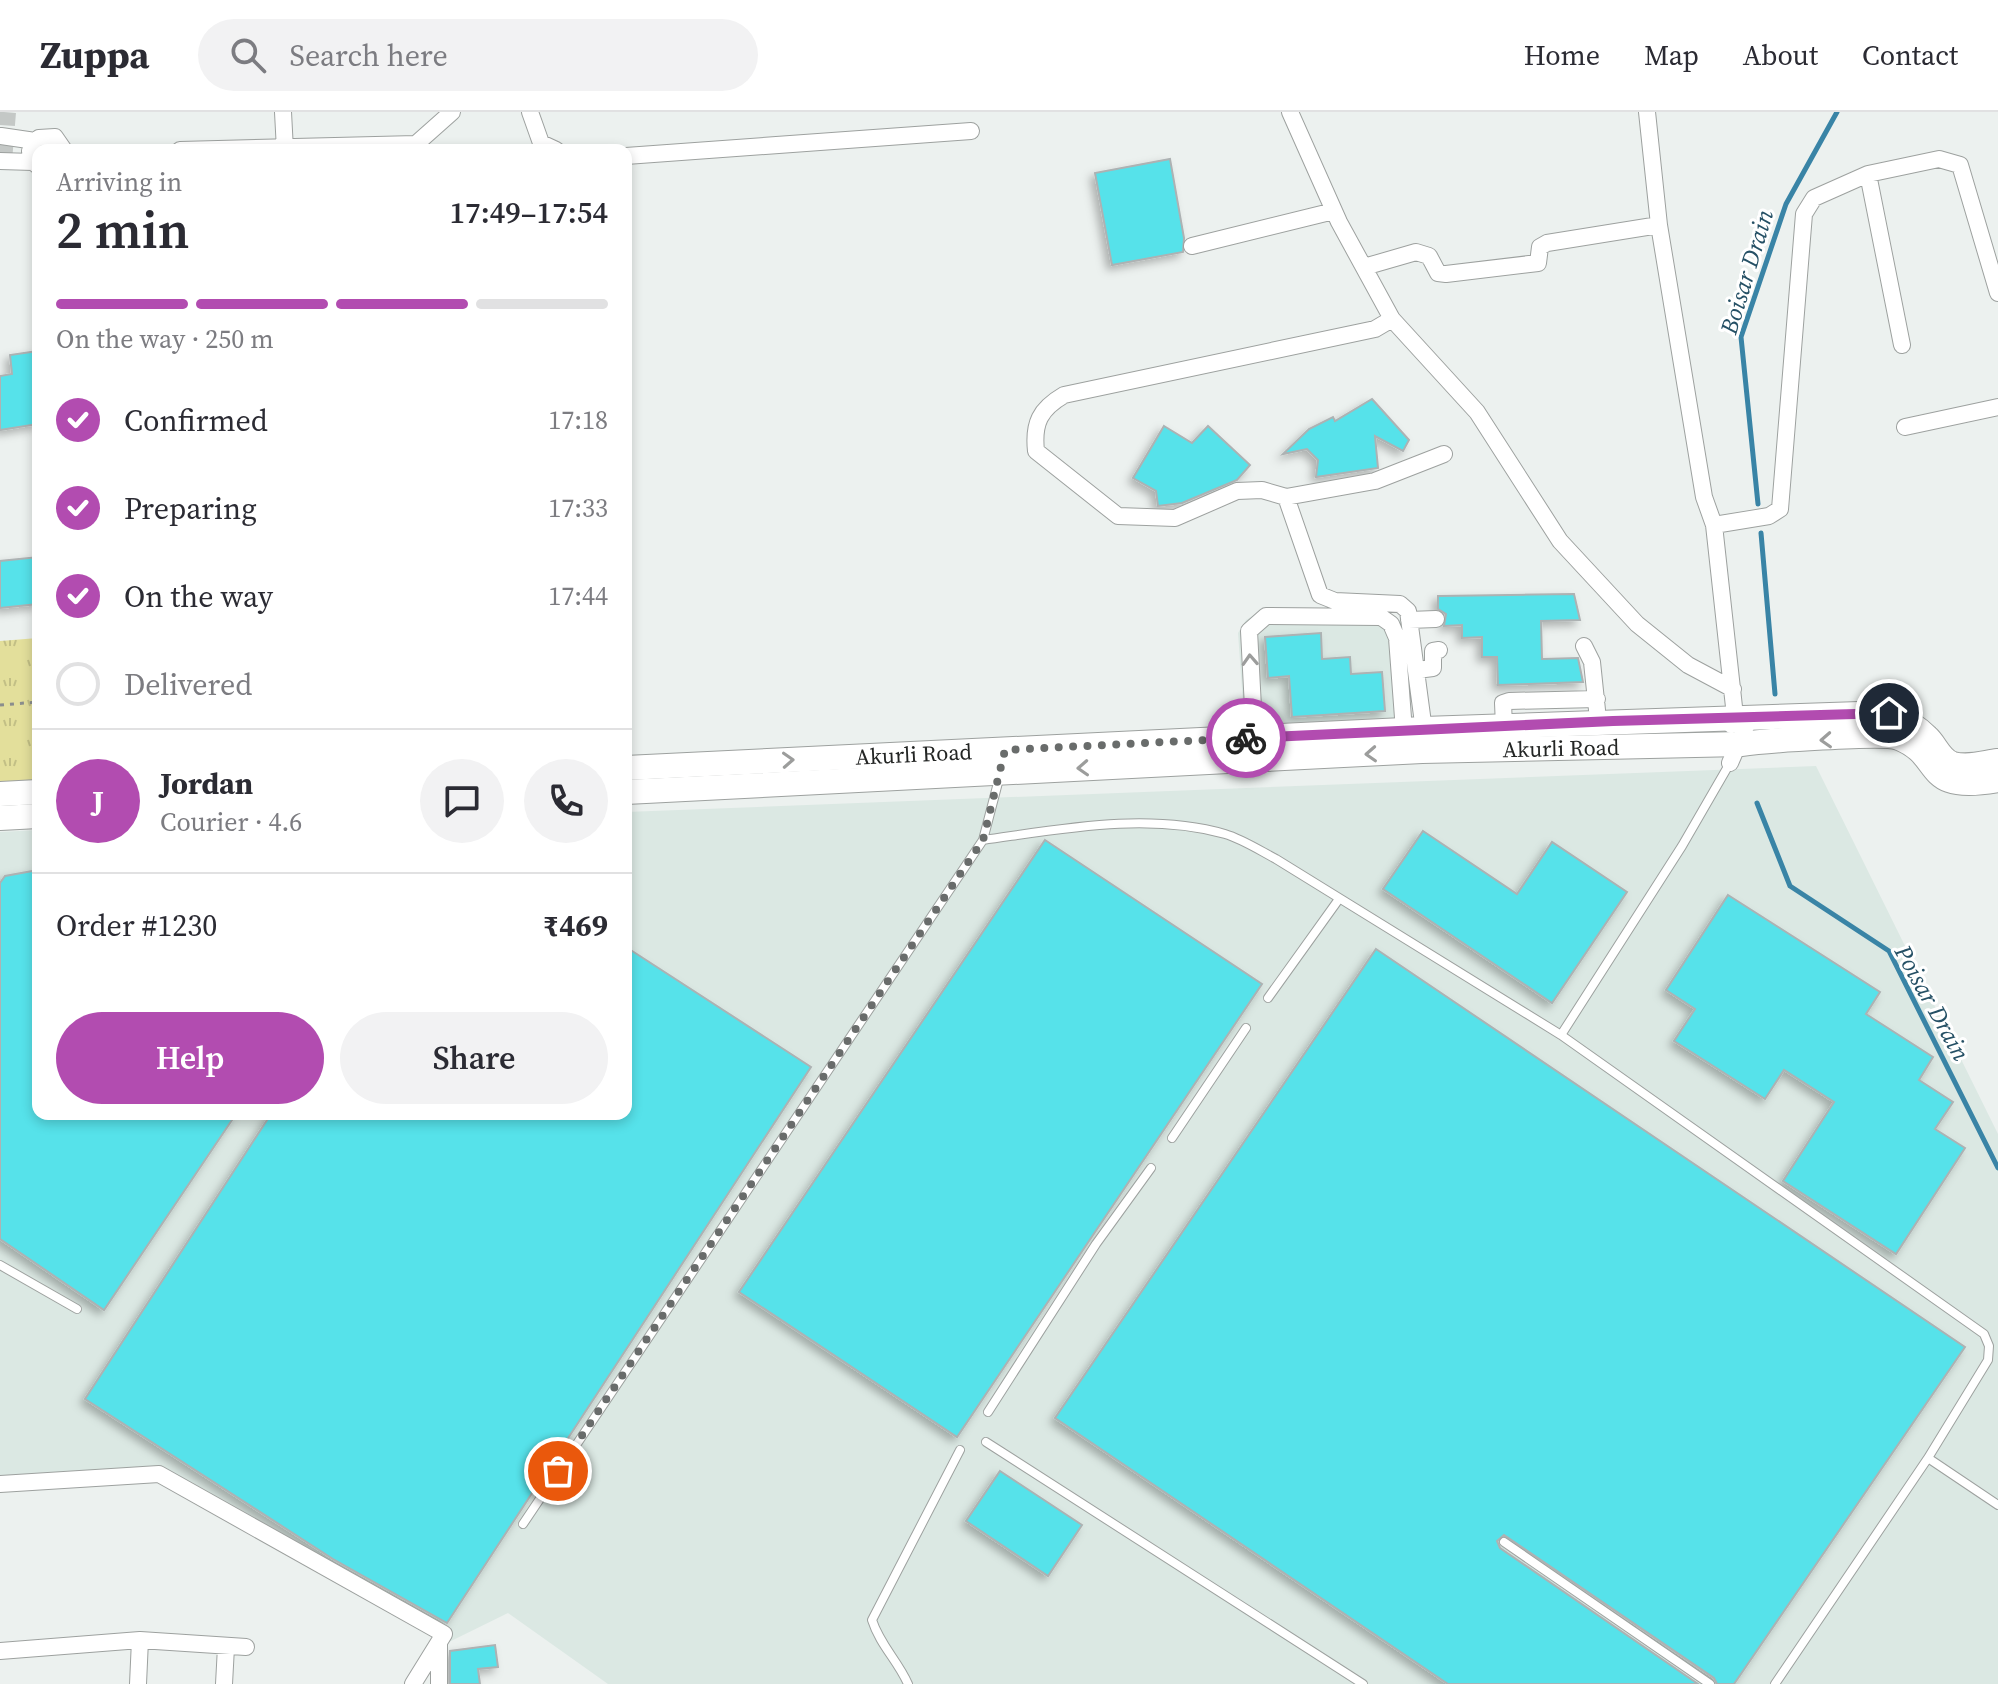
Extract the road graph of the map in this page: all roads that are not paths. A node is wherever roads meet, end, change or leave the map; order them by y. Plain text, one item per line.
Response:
1 (283, 112) edge
2 (452, 112) edge
3 (530, 112) edge
4 (1290, 112) edge
5 (1647, 112) edge
6 (971, 131) dead end
7 (1, 136) edge
8 (35, 141) junction
9 (34, 144) edge
10 (61, 144) edge
11 (285, 144) edge
12 (421, 144) edge
13 (543, 144) edge
14 (632, 156) edge
15 (0, 161) edge
16 (32, 164) edge
17 (1868, 174) junction
18 (1334, 211) junction
19 (1659, 225) junction
20 (1192, 246) dead end
21 (1364, 267) junction
22 (1998, 293) edge
23 (1392, 319) junction
24 (1902, 345) dead end
25 (1998, 407) edge
26 (1905, 427) dead end
27 (1444, 454) dead end
28 (1286, 497) junction
29 (1714, 525) junction
30 (1436, 619) dead end
31 (1409, 620) junction
32 (1584, 646) dead end
33 (1439, 650) dead end
34 (1417, 670) junction
35 (1733, 689) junction
36 (1603, 714) junction
37 (1743, 717) junction
38 (1418, 737) junction
39 (1612, 746) junction
40 (1255, 748) junction
41 (1730, 750) junction
42 (1003, 761) junction
43 (1998, 761) edge
44 (632, 769) edge
45 (681, 777) junction
46 (1998, 780) edge
47 (632, 790) edge
48 (983, 840) junction
49 (1339, 899) junction
50 (1268, 998) dead end
51 (1246, 1028) dead end
52 (1561, 1035) junction
53 (1172, 1138) dead end
54 (1151, 1168) dead end
55 (0, 1265) edge
56 (77, 1309) dead end
57 (988, 1412) dead end
58 (986, 1442) dead end
59 (960, 1450) dead end
60 (1928, 1458) junction
61 (0, 1484) edge
62 (1998, 1505) edge
63 (523, 1524) dead end
64 (1504, 1542) dead end
65 (140, 1640) junction
66 (439, 1642) junction
67 (226, 1647) junction
68 (246, 1647) dead end
69 (0, 1651) edge
70 (138, 1684) edge
71 (224, 1684) edge
72 (413, 1684) edge
73 (439, 1684) edge
74 (908, 1684) edge
75 (1363, 1684) edge
76 (1710, 1684) edge
77 (1775, 1684) edge

1 - 11 street
2 - 12 street
3 - 13 street
4 - 18 street
5 - 19 street
6 - 14 street
7 - 8 street
8 - 9 street
8 - 10 street
15 - 16 street
17 - 22 street
17 - 24 street
17 - 29 street
18 - 20 street
18 - 21 street
19 - 21 street
19 - 29 street
21 - 23 street
23 - 28 street
23 - 35 street
25 - 26 street
27 - 28 street
28 - 31 street
29 - 35 street
30 - 31 street
31 - 34 street
32 - 36 street
33 - 34 street
34 - 38 street
35 - 37 street
36 - 37 street, Akurli Road
36 - 38 street, Akurli Road
36 - 39 street
37 - 41 street
37 - 43 street, Akurli Road
38 - 39 street, Akurli Road
38 - 40 street, Akurli Road
40 -> 38 street
39 - 41 street, Akurli Road
40 - 42 street, Akurli Road
46 -> 41 street, Akurli Road
41 - 52 lane
42 - 45 street, Akurli Road
42 - 48 lane
44 - 45 street, Akurli Road
45 - 47 street, Akurli Road
48 - 49 lane
48 - 63 lane
49 - 50 lane
49 - 52 lane
51 - 53 lane
52 - 60 lane
54 - 57 lane
55 - 56 lane
58 - 75 lane
59 - 74 lane
60 - 62 lane
60 - 77 lane
61 - 66 street
64 - 76 lane
65 - 67 street
65 - 69 street
65 - 70 street
66 - 72 street
66 - 73 street
67 - 68 street
67 - 71 street

